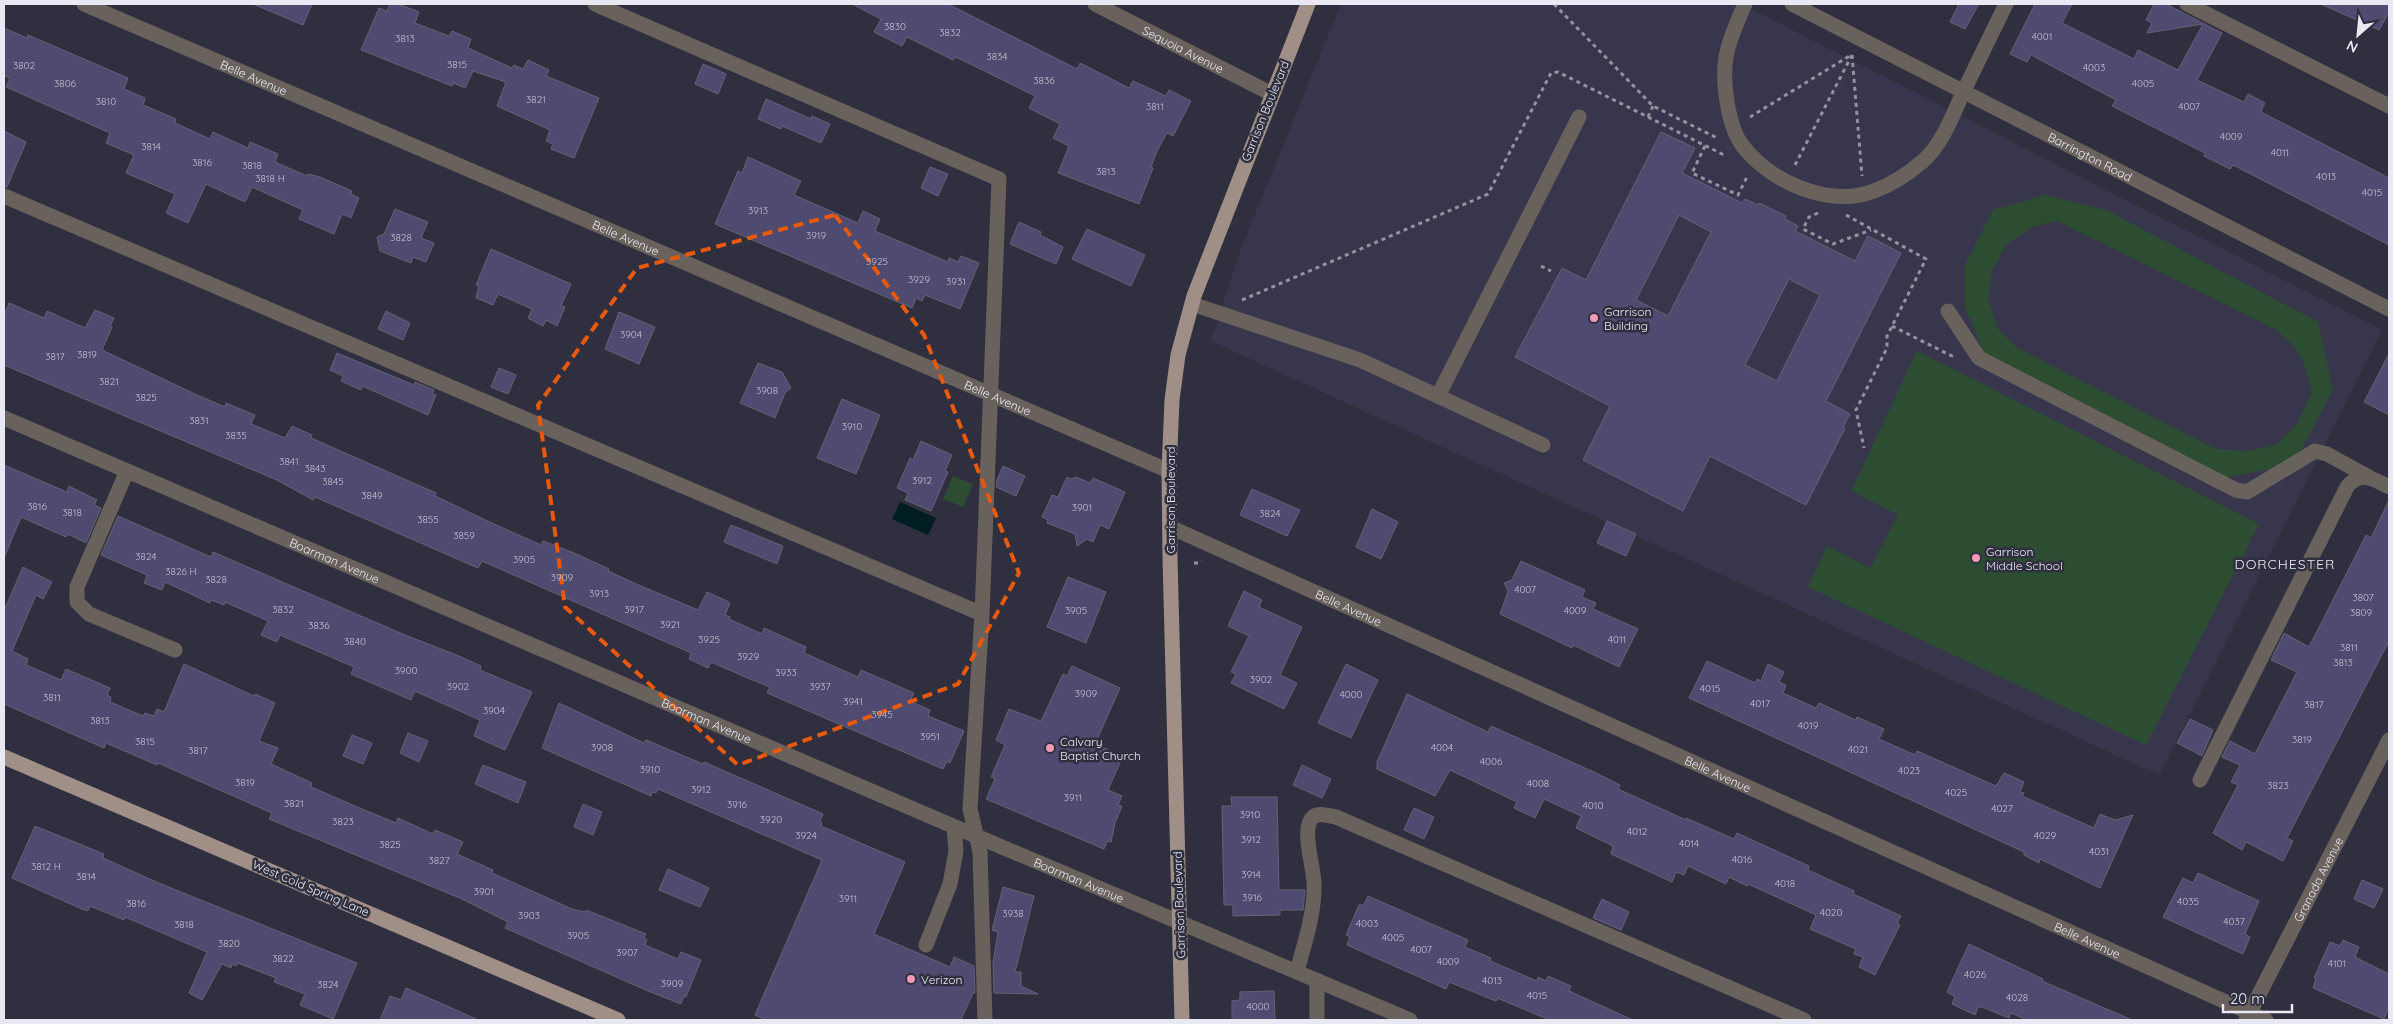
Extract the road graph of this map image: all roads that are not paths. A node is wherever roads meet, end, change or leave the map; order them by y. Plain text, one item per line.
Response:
1 (84, 4) edge
2 (595, 4) edge
3 (1095, 4) edge
4 (1308, 4) edge
5 (1745, 4) edge
6 (1792, 4) edge
7 (2006, 4) edge
8 (2187, 4) edge
9 (1963, 93) junction
10 (1272, 94) junction
11 (2389, 106) edge
12 (1579, 117) dead end
13 (4, 196) edge
14 (1192, 304) junction
15 (2389, 309) edge
16 (1948, 311) dead end
17 (992, 396) junction
18 (1438, 396) junction
19 (4, 418) edge
20 (1543, 445) dead end
21 (128, 471) junction
22 (1169, 471) junction
23 (2369, 477) junction
24 (2389, 487) edge
25 (1170, 527) junction
26 (982, 614) junction
27 (175, 650) dead end
28 (2389, 740) edge
29 (4, 757) edge
30 (2200, 780) dead end
31 (954, 827) junction
32 (976, 836) junction
33 (1179, 921) junction
34 (926, 945) dead end
35 (1297, 972) junction
36 (1317, 980) junction
37 (2248, 1017) edge
38 (618, 1020) edge
39 (984, 1020) edge
40 (1182, 1020) edge
41 (1317, 1020) edge
42 (1410, 1020) edge
43 (1804, 1020) edge
44 (2266, 1020) edge

1 - 17 street, Belle Avenue
2 - 17 street
3 - 10 street, Sequoia Avenue
4 - 10 main road, Garrison Boulevard
5 - 9 street
6 - 9 street, Barrington Road
7 - 9 street
8 - 11 street
9 - 15 street, Barrington Road
10 - 14 main road, Garrison Boulevard
12 - 18 street
13 - 26 street
14 - 18 street
14 - 22 main road, Garrison Boulevard
16 - 23 street
17 - 22 street, Belle Avenue
17 - 26 street
18 - 20 street
19 - 21 street, Boarman Avenue
21 - 27 street
21 - 31 street, Boarman Avenue
22 - 25 main road, Garrison Boulevard
23 - 24 street
23 - 30 street
25 - 33 main road, Garrison Boulevard
25 - 37 street, Belle Avenue
26 - 32 street
28 - 37 street, Granada Avenue
29 - 38 main road, West Cold Spring Lane
31 - 32 street, Boarman Avenue
31 - 34 street
32 - 33 street, Boarman Avenue
32 - 39 street
33 - 35 street, Boarman Avenue
33 - 40 main road, Garrison Boulevard
35 - 36 street, Boarman Avenue
35 - 43 street
36 - 41 street
36 - 42 street, Boarman Avenue
37 - 44 street, Belle Avenue

